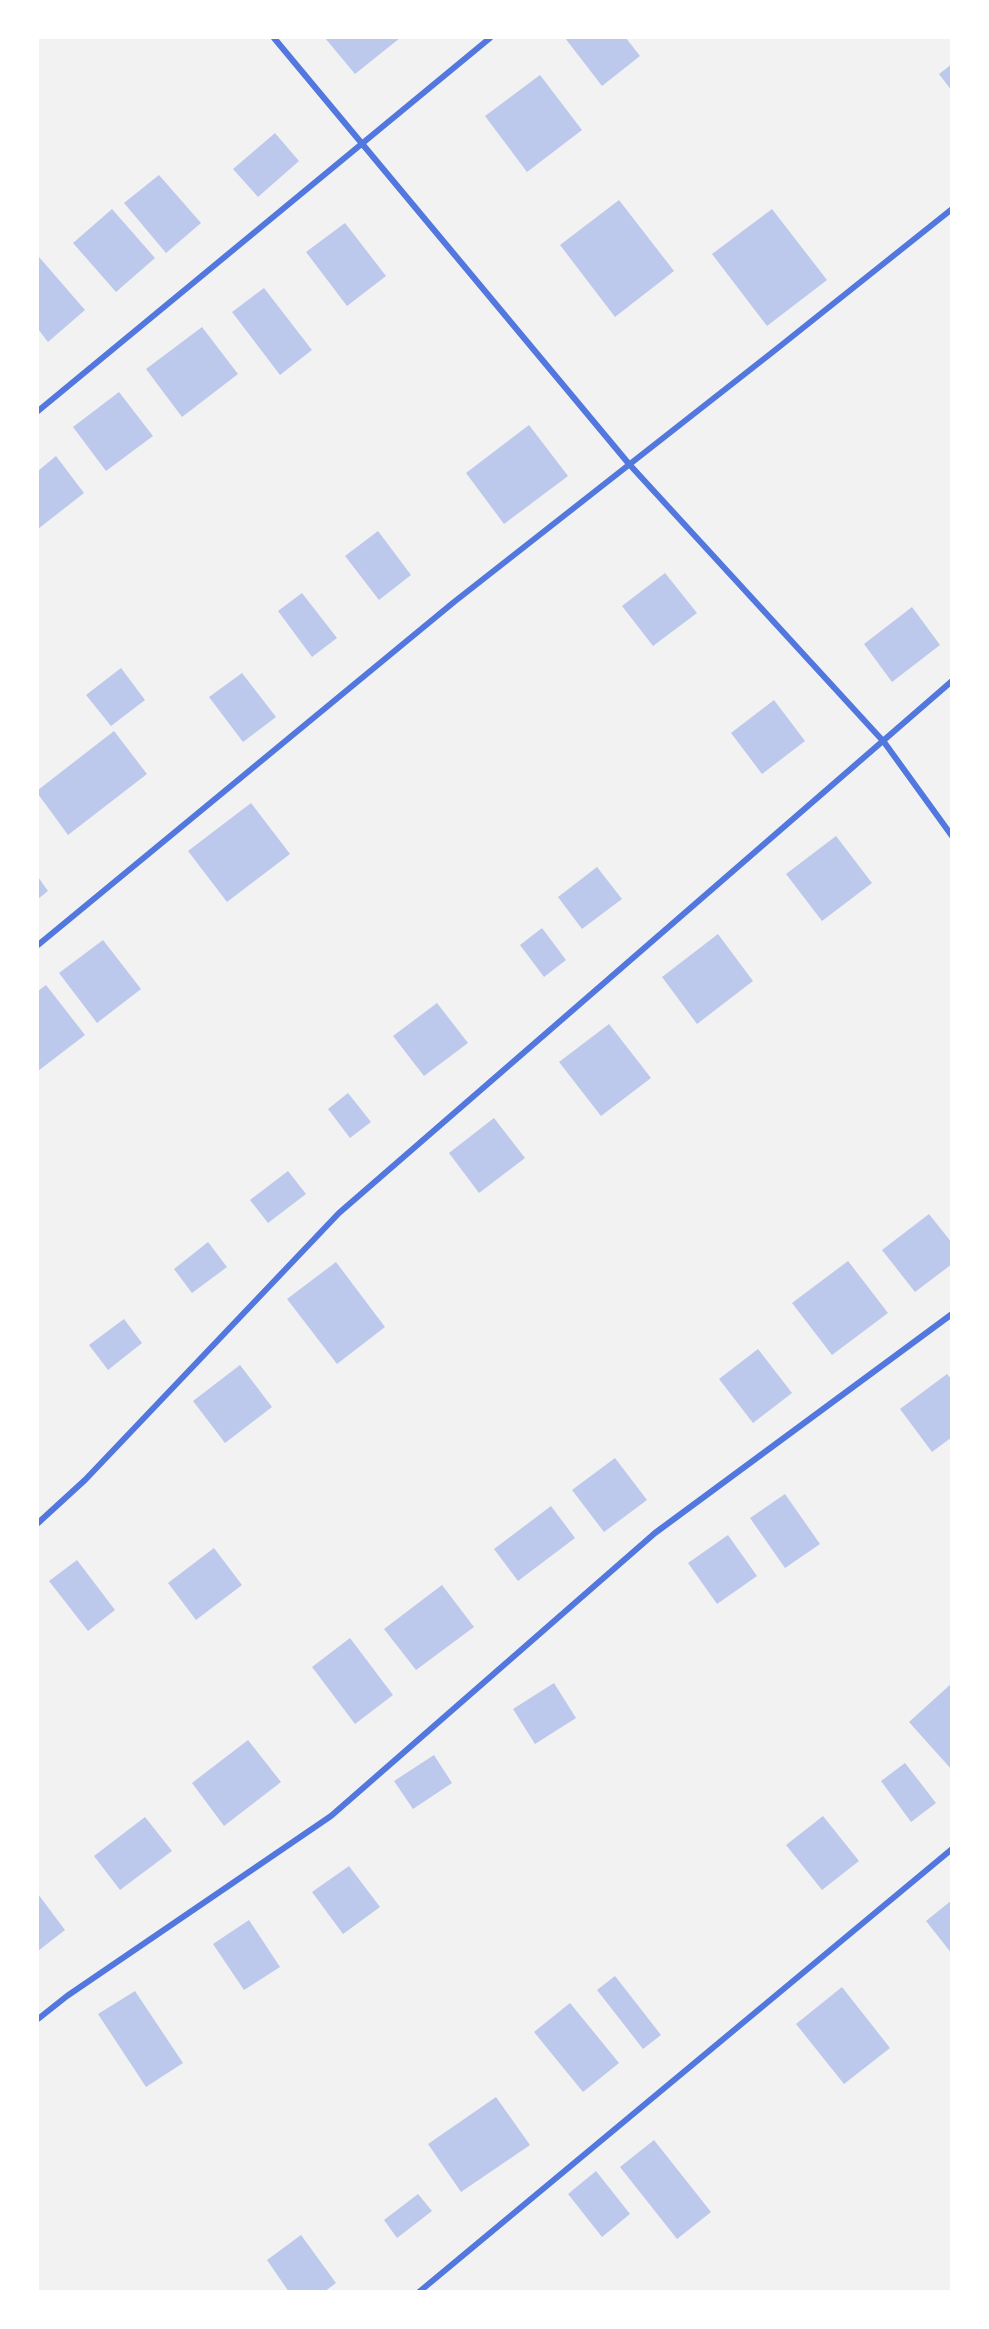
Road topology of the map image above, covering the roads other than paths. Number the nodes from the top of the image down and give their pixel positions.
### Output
1 (274, 38) edge
2 (490, 38) edge
3 (361, 144) junction
4 (951, 209) edge
5 (38, 411) edge
6 (630, 464) junction
7 (951, 681) edge
8 (884, 742) junction
9 (951, 836) edge
10 (38, 945) edge
11 (951, 1314) edge
12 (38, 1524) edge
13 (951, 1849) edge
14 (38, 2019) edge
15 (419, 2292) edge

1 - 3 street
2 - 3 street
3 - 5 street
3 - 6 street
4 - 6 street
6 - 8 street
6 - 10 street
7 - 8 street
8 - 9 street
8 - 12 street
11 - 14 street
13 - 15 street

